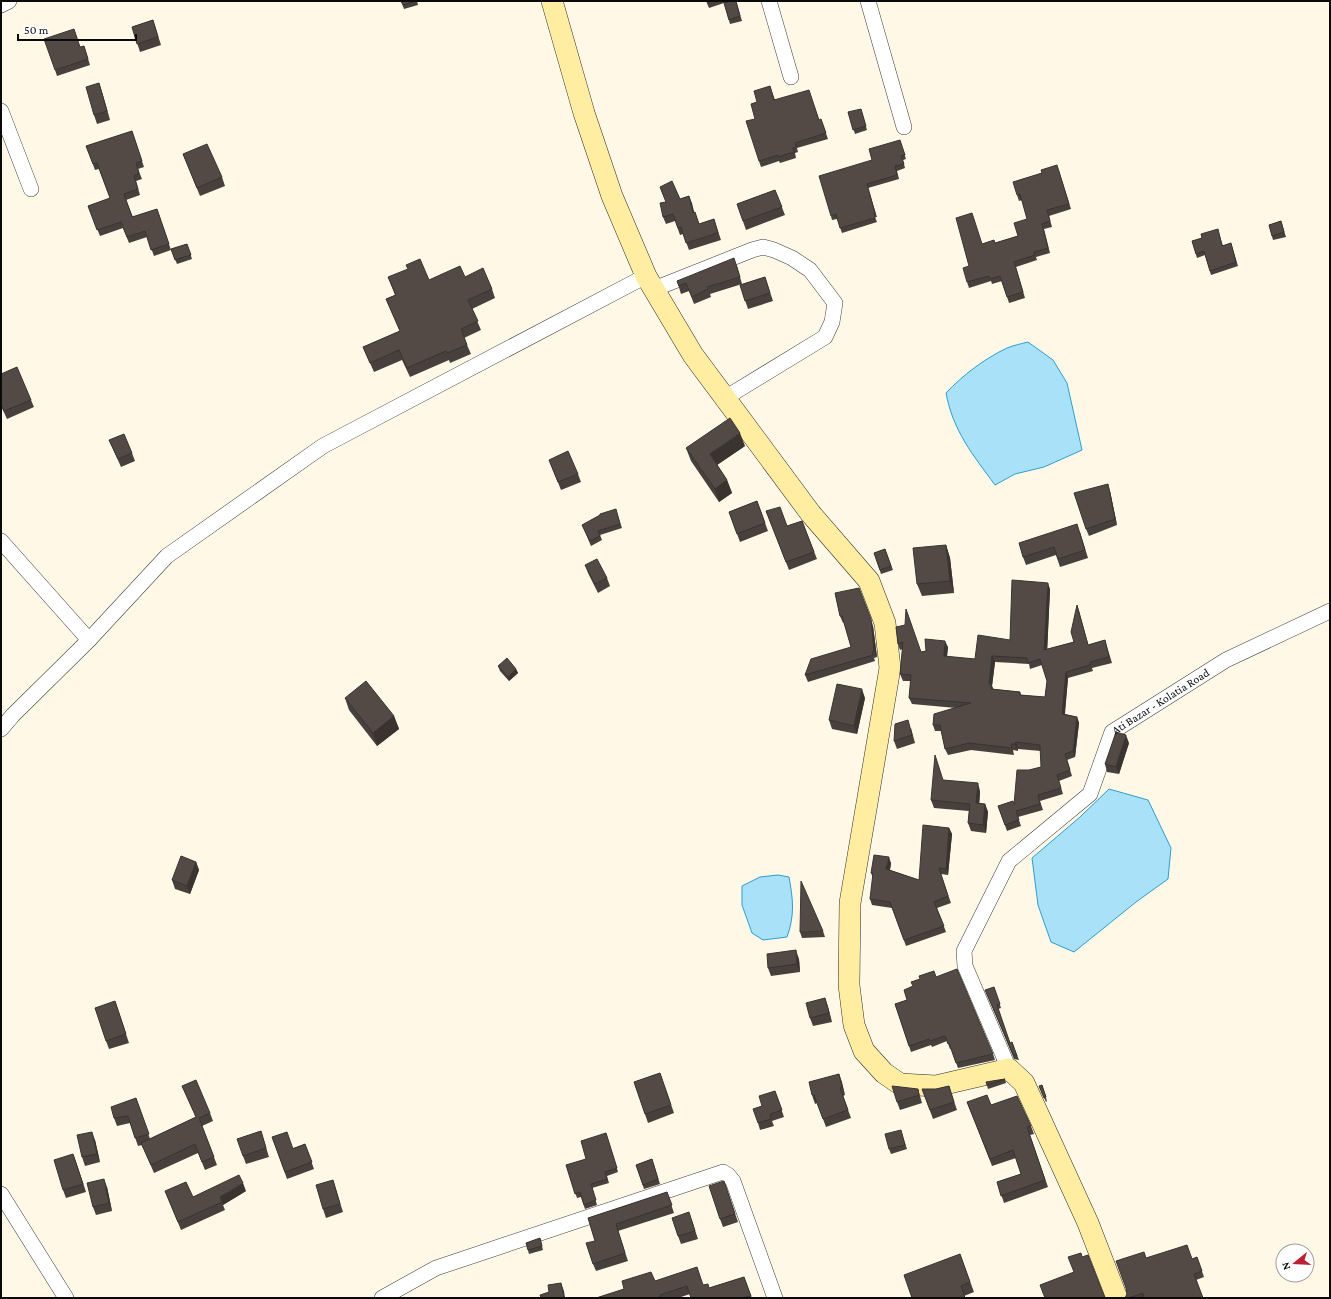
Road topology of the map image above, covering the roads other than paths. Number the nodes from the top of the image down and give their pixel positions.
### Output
1 (9, 1) edge
2 (552, 1) edge
3 (769, 1) edge
4 (868, 1) edge
5 (1, 5) edge
6 (791, 77) dead end
7 (1, 111) edge
8 (904, 127) dead end
9 (31, 189) dead end
10 (650, 282) junction
11 (725, 398) junction
12 (1, 541) edge
13 (1330, 611) edge
14 (89, 640) junction
15 (1, 729) edge
16 (1009, 1068) junction
17 (1, 1194) edge
18 (66, 1298) edge
19 (382, 1298) edge
20 (775, 1298) edge
21 (1117, 1298) edge

1 - 5 street
2 - 10 main road
3 - 6 street
4 - 8 street
7 - 9 street
10 - 11 main road
10 - 11 street
10 - 14 street
11 - 16 main road
12 - 14 street
13 - 16 street, Ati Bazar - Kolatia Road
14 - 15 street
16 - 21 main road
17 - 18 street
19 - 20 street

